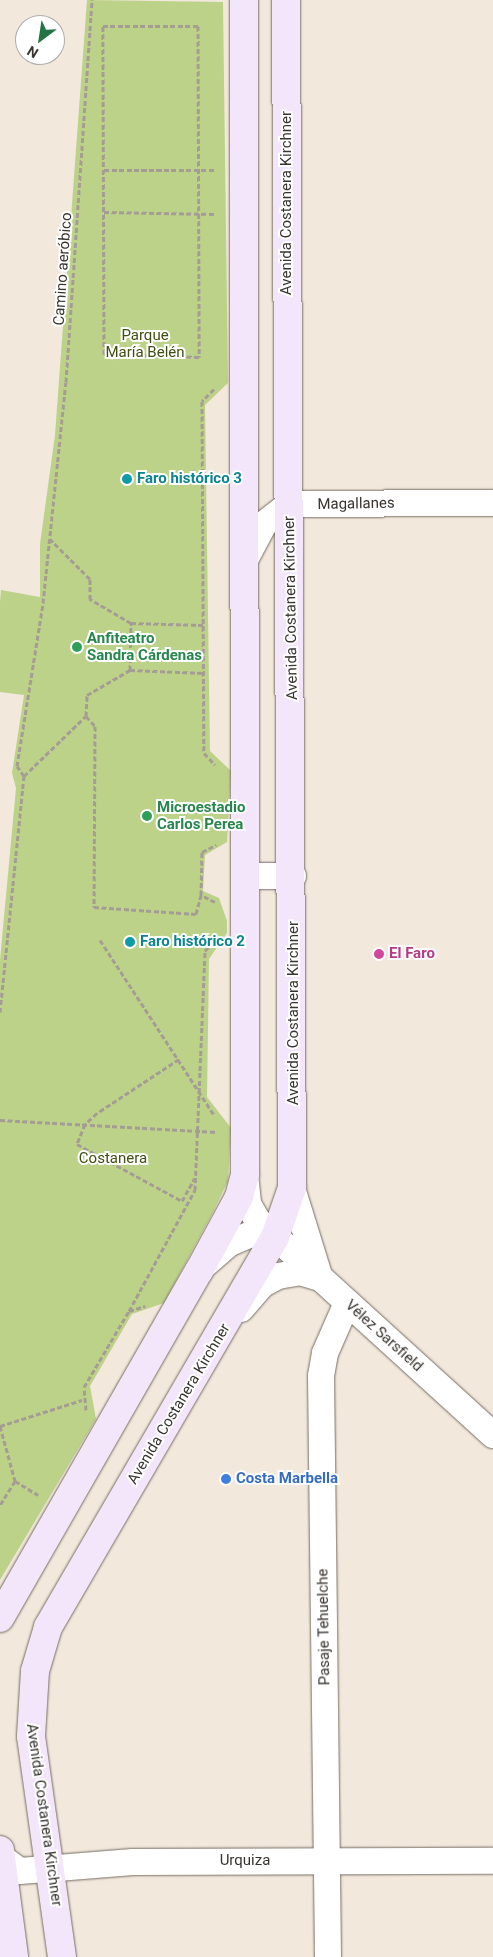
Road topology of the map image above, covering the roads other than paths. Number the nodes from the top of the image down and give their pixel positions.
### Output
1 (244, 0) edge
2 (286, 0) edge
3 (493, 502) edge
4 (290, 504) junction
5 (246, 558) junction
6 (248, 876) junction
7 (293, 876) junction
8 (245, 1174) junction
9 (292, 1188) junction
10 (275, 1237) junction
11 (199, 1271) junction
12 (320, 1278) junction
13 (347, 1303) junction
14 (225, 1326) junction
15 (493, 1435) edge
16 (0, 1618) edge
17 (1, 1854) edge
18 (327, 1860) junction
19 (493, 1861) edge
20 (52, 1868) junction
21 (14, 1957) edge
22 (62, 1957) edge
23 (328, 1957) edge

1 - 5 street
2 - 4 street, Avenida Costanera Kirchner
3 - 4 street, Magallanes
4 - 5 street
4 - 7 street, Avenida Costanera Kirchner
5 - 6 street
6 - 7 street
6 - 8 street
7 - 9 street, Avenida Costanera Kirchner
8 - 10 street, Vélez Sarsfield
8 - 11 street
9 - 10 street, Avenida Costanera Kirchner
9 - 12 street
10 - 11 street
10 - 12 street, Vélez Sarsfield
10 - 14 street, Avenida Costanera Kirchner
11 - 16 street
12 - 13 street, Vélez Sarsfield
12 - 14 street
13 - 15 street, Vélez Sarsfield
13 - 18 street, Pasaje Tehuelche
14 - 20 street, Avenida Costanera Kirchner
17 - 20 street, Urquiza
17 - 21 street
18 - 19 street, Urquiza
18 - 20 street, Urquiza
18 - 23 street, Pasaje Tehuelche
20 - 22 street, Avenida Costanera Kirchner

